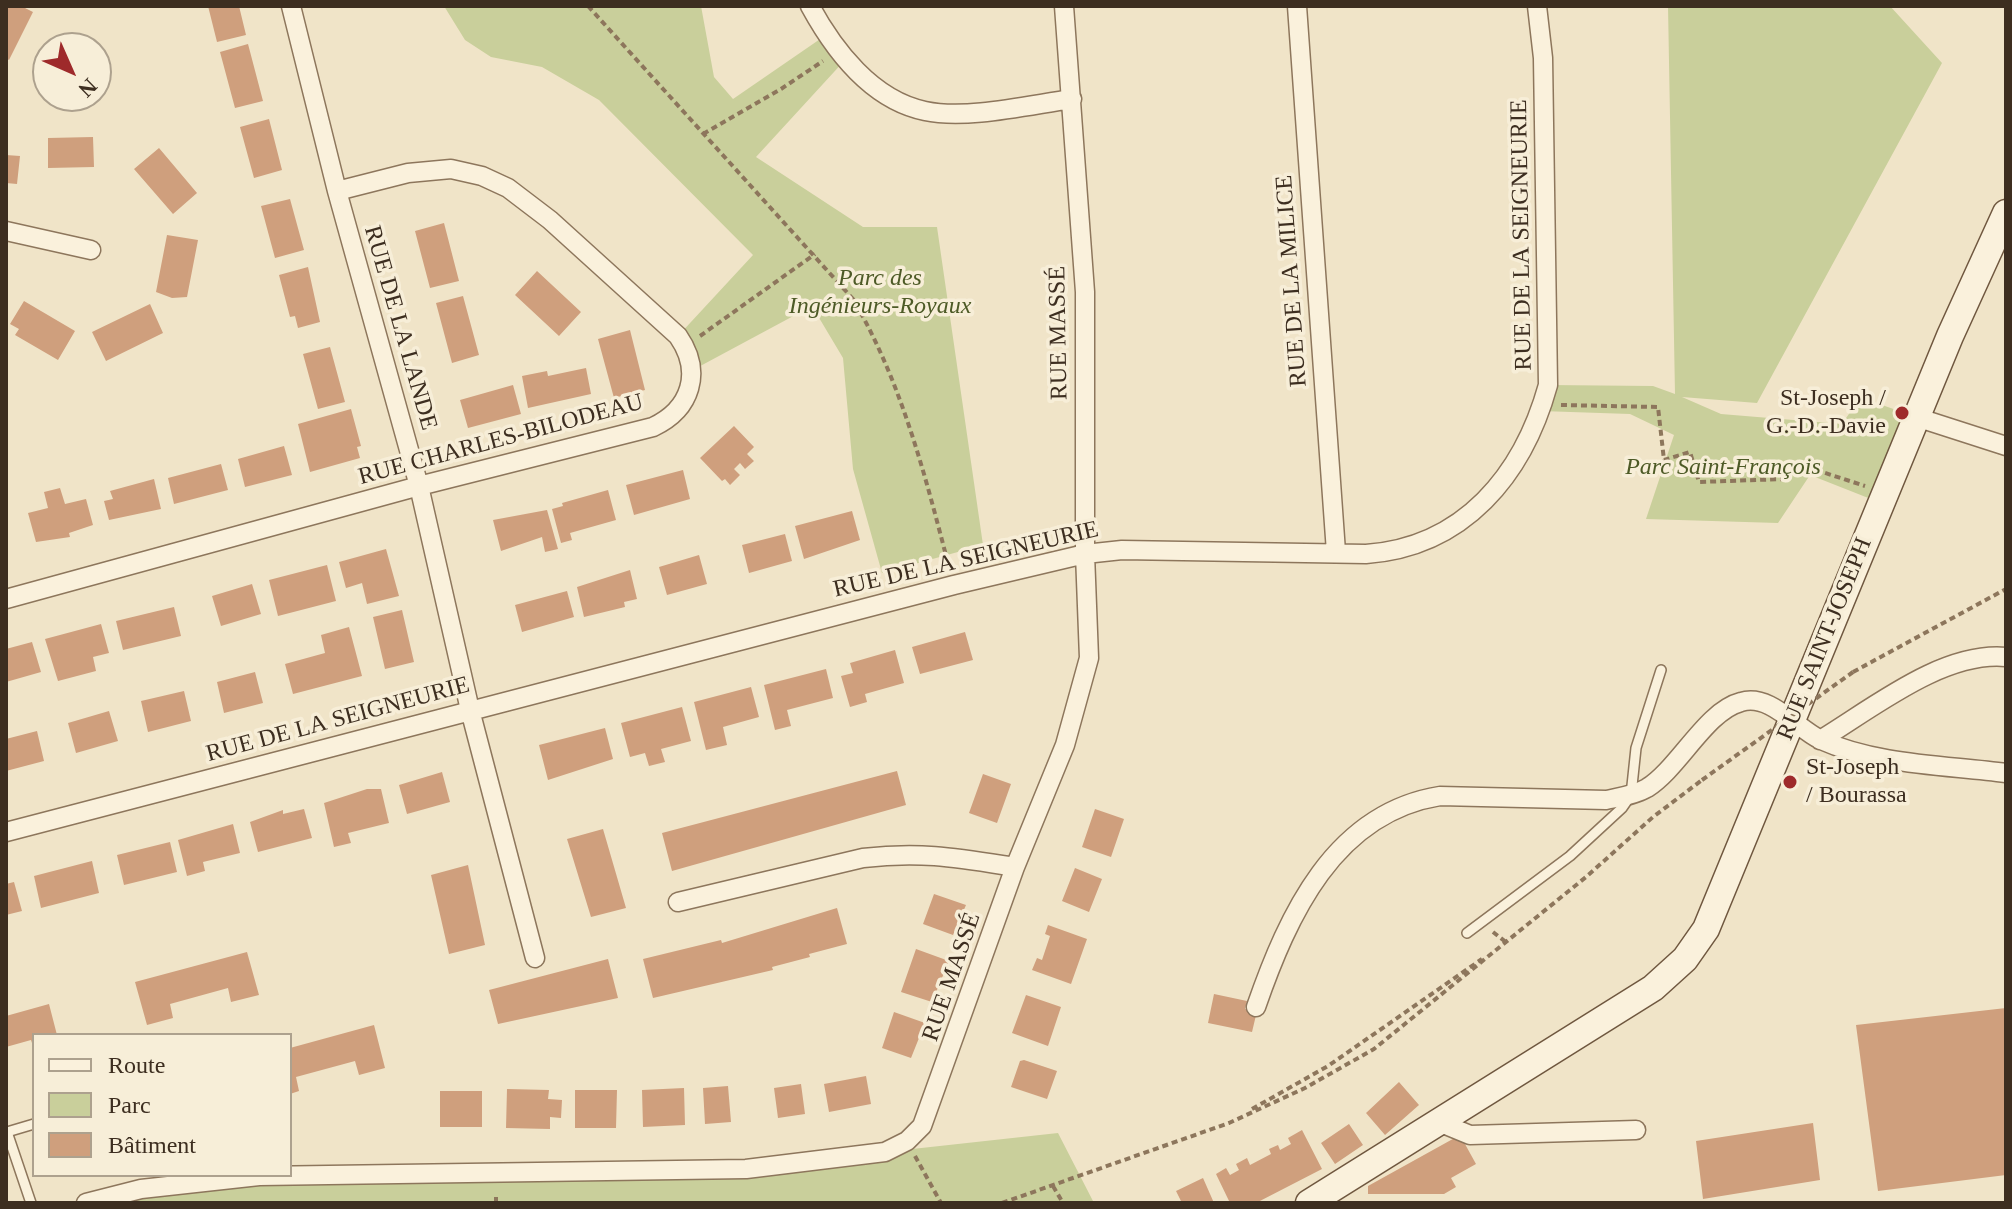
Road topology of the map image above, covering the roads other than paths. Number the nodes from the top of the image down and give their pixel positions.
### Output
1 (291, 6) edge
2 (810, 6) edge
3 (1064, 6) edge
4 (1297, 6) edge
5 (1537, 6) edge
6 (1072, 99) junction
7 (337, 191) junction
8 (2006, 213) edge
9 (6, 231) edge
10 (91, 250) dead end
11 (1919, 418) junction
12 (2006, 446) edge
13 (419, 486) junction
14 (1336, 552) junction
15 (1085, 554) junction
16 (6, 599) edge
17 (2006, 657) edge
18 (1661, 670) dead end
19 (470, 710) junction
20 (1791, 723) junction
21 (1820, 740) junction
22 (2006, 773) edge
23 (1631, 795) junction
24 (6, 832) edge
25 (1015, 867) junction
26 (678, 902) dead end
27 (1467, 933) dead end
28 (535, 958) dead end
29 (1256, 1007) dead end
30 (1436, 1121) junction
31 (32, 1125) edge
32 (1636, 1130) dead end
33 (7, 1132) edge
34 (292, 1176) edge
35 (250, 1177) edge
36 (31, 1203) edge
37 (86, 1203) edge
38 (1309, 1203) edge

1 - 7 street, RUE DE LA LANDE
2 - 6 street
3 - 6 street, RUE MASSÉ
4 - 14 street, RUE DE LA MILICE
5 - 14 street, RUE DE LA SEIGNEURIE
6 - 15 street, RUE MASSÉ
7 - 13 street, RUE DE LA LANDE
7 - 13 street, RUE CHARLES-BILODEAU
8 - 11 street, RUE SAINT-JOSEPH
9 - 10 street
11 - 12 street
11 - 20 street, RUE SAINT-JOSEPH
13 - 16 street, RUE CHARLES-BILODEAU
13 - 19 street, RUE DE LA LANDE
14 - 15 street, RUE DE LA SEIGNEURIE
15 - 19 street, RUE DE LA SEIGNEURIE
15 - 25 street, RUE MASSÉ
17 - 21 street
18 - 23 lane
19 - 24 street, RUE DE LA SEIGNEURIE
19 - 28 street, RUE DE LA LANDE
20 - 21 street
20 - 23 street
20 - 30 street, RUE SAINT-JOSEPH
21 - 22 street
23 - 27 lane
23 - 29 street
25 - 26 street
25 - 34 street, RUE MASSÉ
30 - 32 street
30 - 38 street, RUE SAINT-JOSEPH
31 - 33 lane
33 - 36 lane
35 - 37 street, RUE MASSÉ

